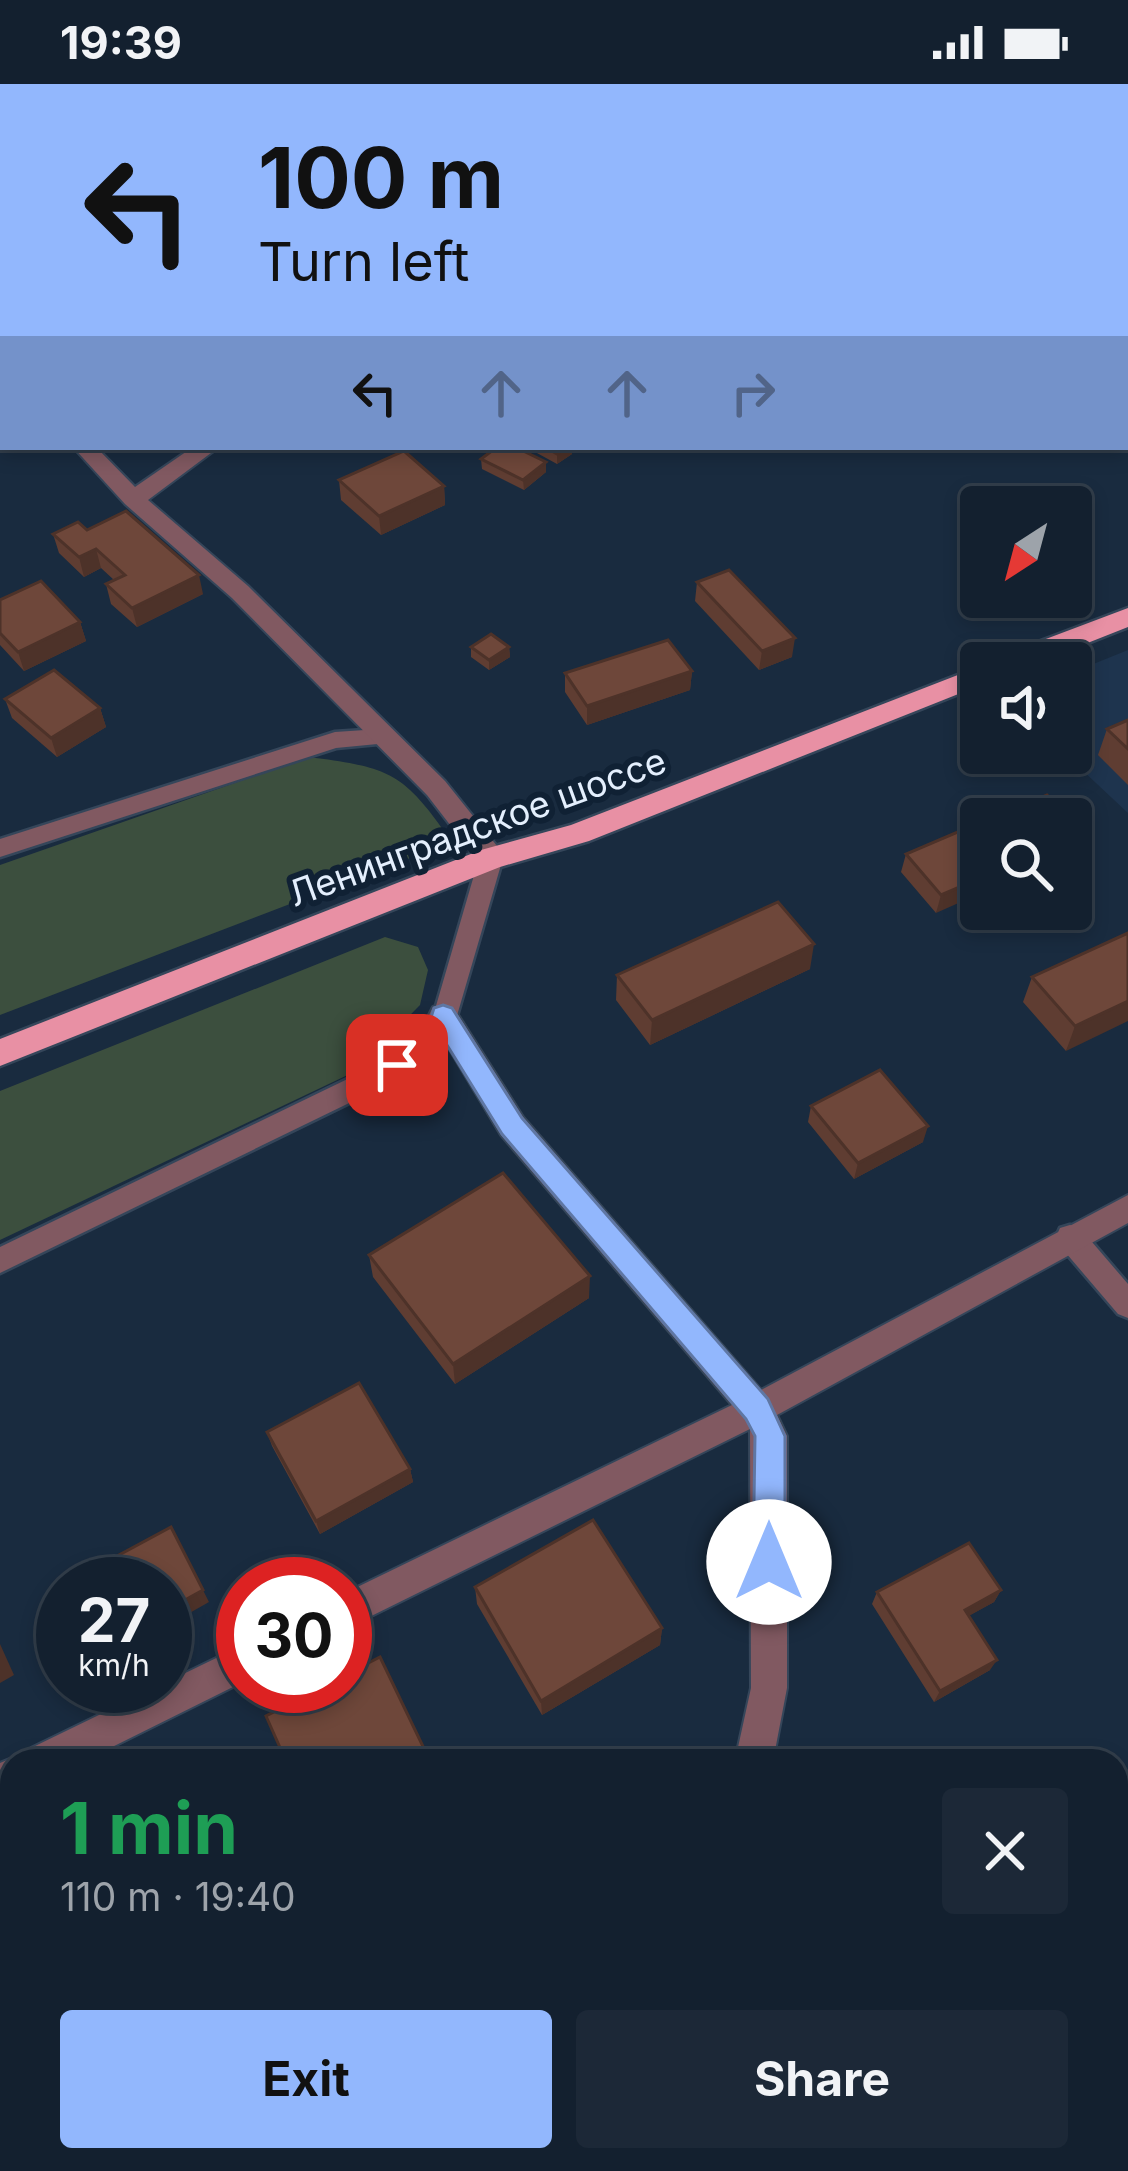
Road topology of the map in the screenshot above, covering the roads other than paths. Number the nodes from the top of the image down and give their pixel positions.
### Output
1 (86, 450) edge
2 (204, 450) edge
3 (133, 499) junction
4 (1128, 617) edge
5 (1064, 642) edge
6 (960, 683) edge
7 (380, 737) junction
8 (0, 848) edge
9 (491, 858) junction
10 (443, 1015) junction
11 (0, 1053) edge
12 (1128, 1208) edge
13 (1070, 1237) junction
14 (0, 1261) edge
15 (1128, 1305) edge
16 (757, 1409) junction
17 (372, 1599) edge
18 (216, 1676) edge
19 (68, 1749) edge
20 (756, 1749) edge

1 - 3 street
2 - 3 street
3 - 7 street
4 - 5 highway
6 - 9 highway, Ленинградское шоссе
7 - 8 lane
7 - 9 street
9 - 10 lane
9 - 11 highway, Ленинградское шоссе
10 - 14 lane
10 - 16 street
12 - 13 street
13 - 15 lane
13 - 16 street
16 - 17 street
16 - 20 street
18 - 19 street

